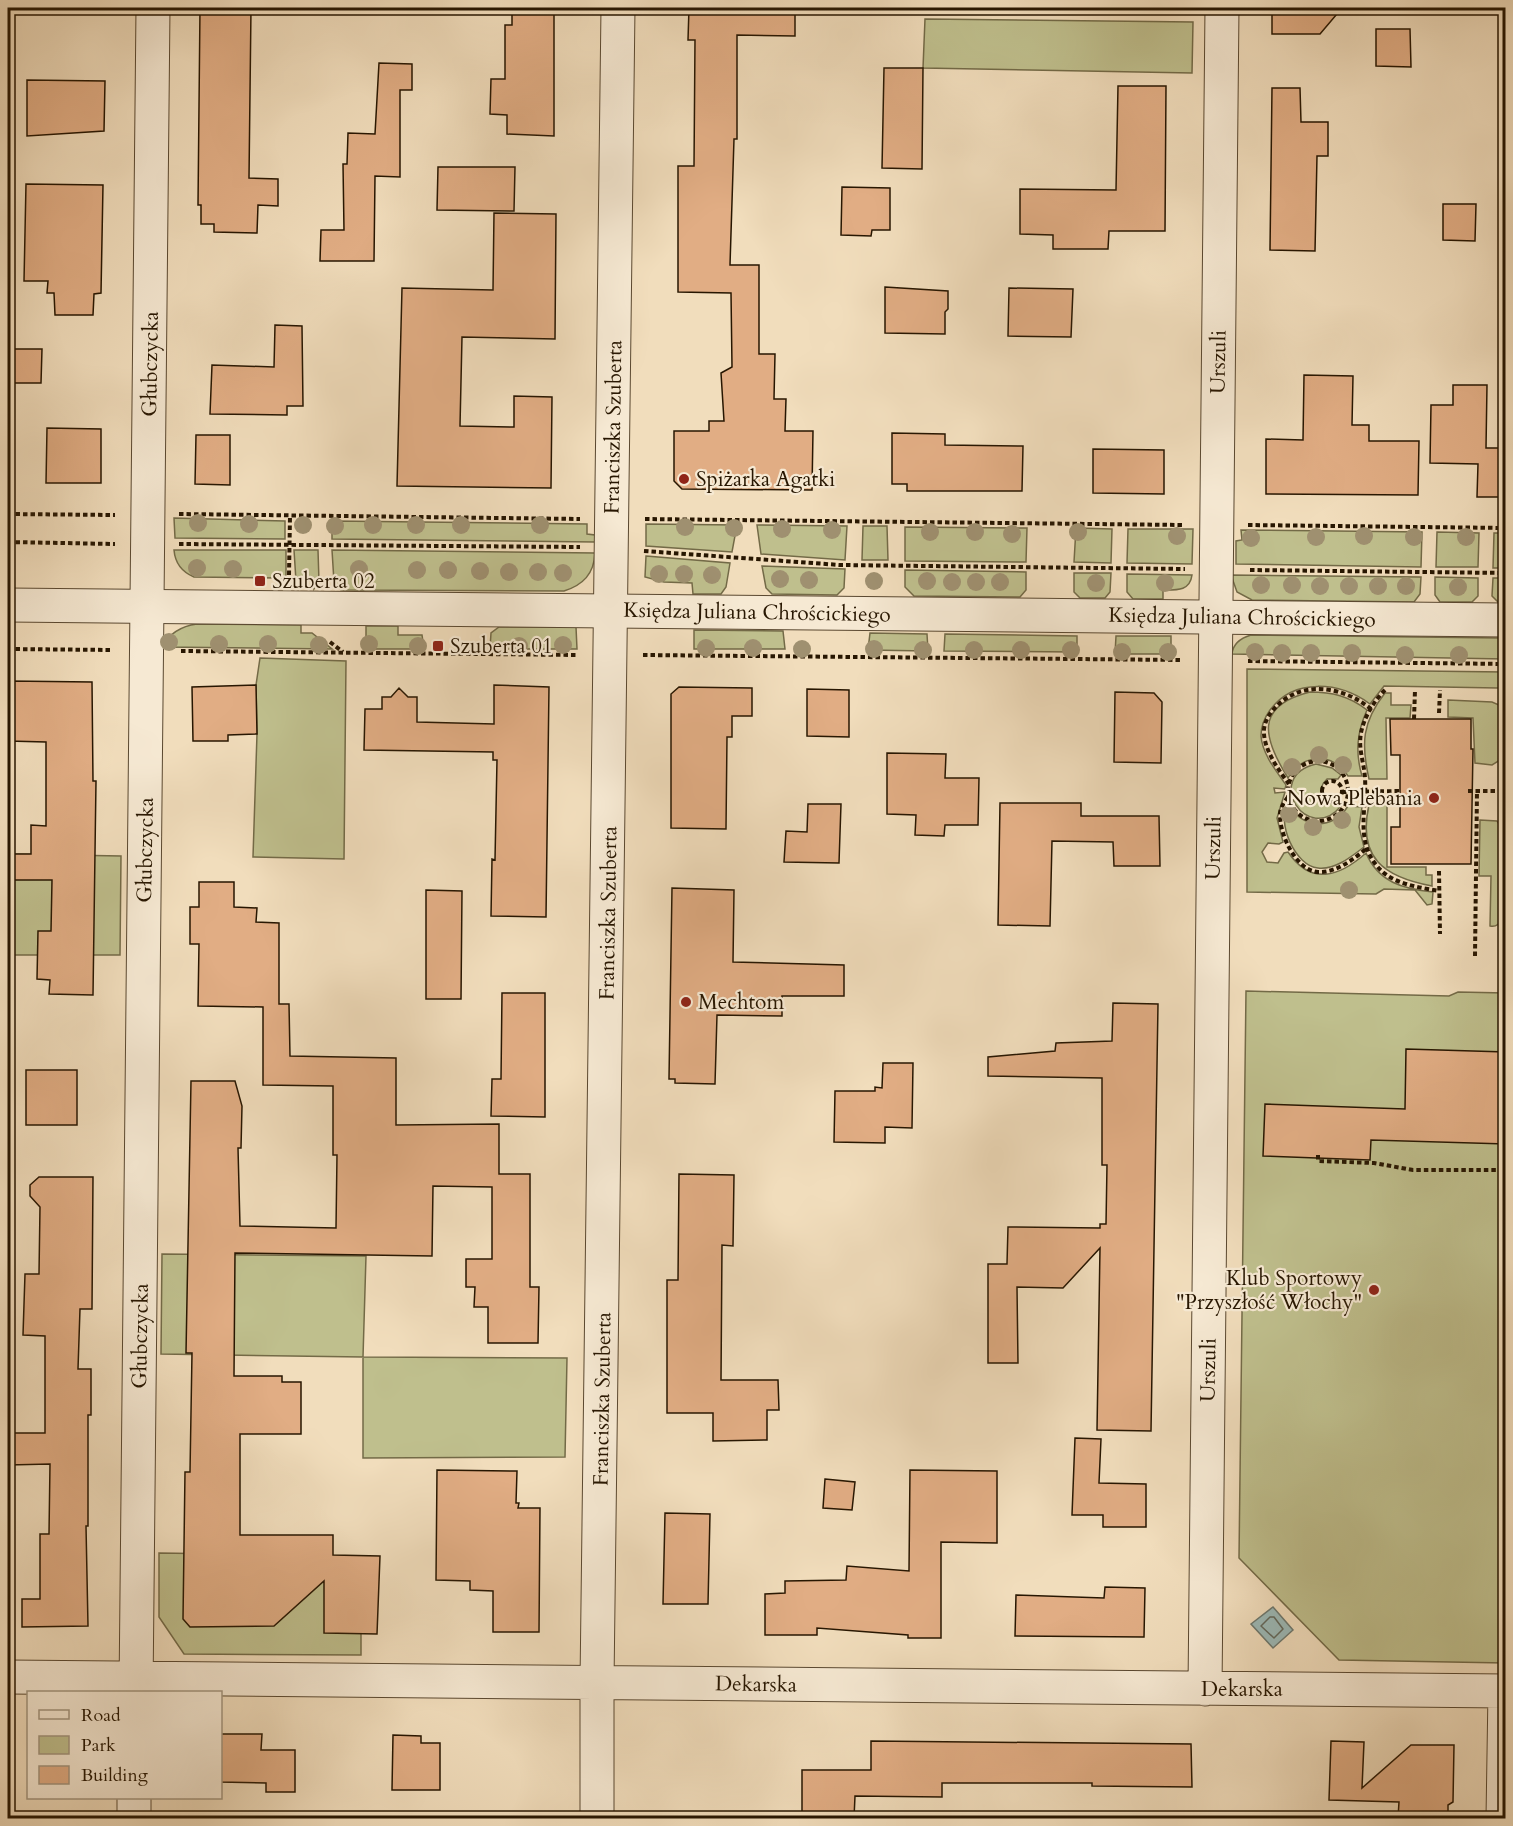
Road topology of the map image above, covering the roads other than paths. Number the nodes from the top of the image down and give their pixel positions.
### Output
1 (153, 8) edge
2 (618, 8) edge
3 (1222, 8) edge
4 (8, 604) edge
5 (148, 606) junction
6 (611, 610) junction
7 (1216, 617) junction
8 (1506, 620) edge
9 (8, 1677) edge
10 (597, 1683) junction
11 (136, 1685) edge
12 (1205, 1689) junction
13 (1505, 1691) edge
14 (134, 1799) edge
15 (134, 1818) edge
16 (597, 1818) edge
17 (1503, 1818) edge

1 - 5 street, Głubczycka
2 - 6 street, Franciszka Szuberta
3 - 7 street, Urszuli
4 - 5 street, Księdza Juliana Chrościckiego
5 - 6 street, Księdza Juliana Chrościckiego
5 - 11 street, Głubczycka
6 - 7 street, Księdza Juliana Chrościckiego
6 - 10 street, Franciszka Szuberta
7 - 8 street, Księdza Juliana Chrościckiego
7 - 12 street, Urszuli
9 - 11 street, Dekarska
10 - 11 street, Dekarska
10 - 12 street, Dekarska
10 - 16 street, Franciszka Szuberta
12 - 13 street, Dekarska
13 - 17 street
14 - 15 street

